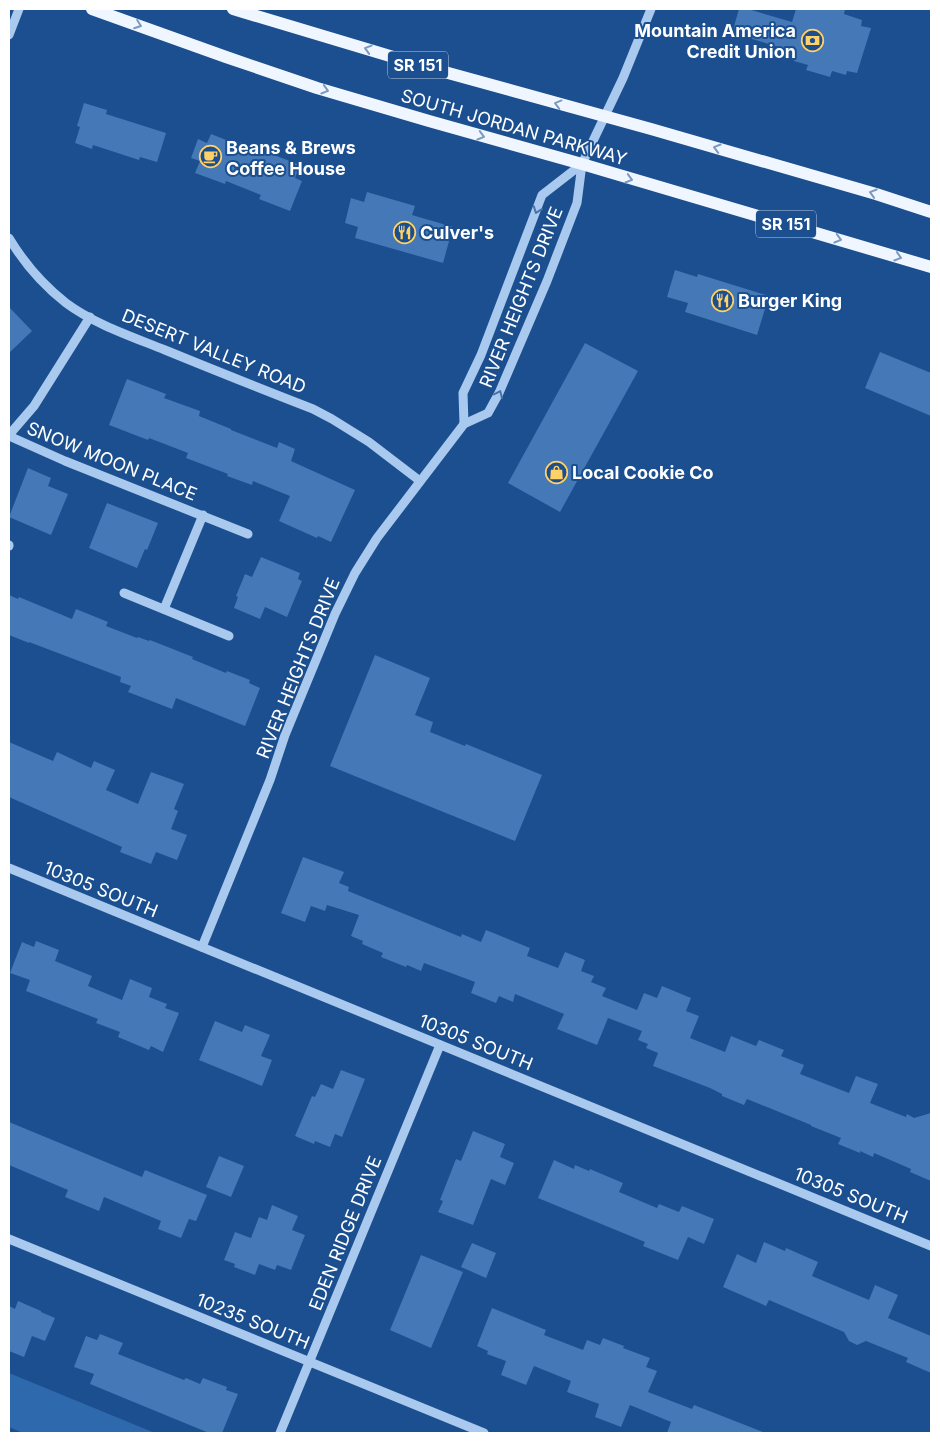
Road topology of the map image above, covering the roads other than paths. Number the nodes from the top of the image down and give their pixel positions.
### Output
1 (19, 9) edge
2 (92, 9) edge
3 (234, 9) edge
4 (651, 9) edge
5 (9, 35) edge
6 (605, 116) junction
7 (582, 164) junction
8 (931, 212) edge
9 (9, 238) edge
10 (931, 267) edge
11 (90, 317) junction
12 (464, 424) junction
13 (9, 436) edge
14 (420, 481) junction
15 (203, 515) junction
16 (248, 534) dead end
17 (124, 593) dead end
18 (164, 610) junction
19 (229, 636) dead end
20 (9, 868) edge
21 (202, 947) junction
22 (440, 1045) junction
23 (9, 1238) edge
24 (931, 1246) edge
25 (310, 1362) junction
26 (280, 1433) edge
27 (484, 1433) edge

1 - 5 street
2 -> 7 main road, SOUTH JORDAN PARKWAY / SR 151
6 -> 3 main road, SOUTH JORDAN PARKWAY / SR 151
4 - 6 street, RIVER HEIGHTS DRIVE
6 - 7 street, RIVER HEIGHTS DRIVE
8 -> 6 main road, SOUTH JORDAN PARKWAY / SR 151
7 -> 10 main road, SOUTH JORDAN PARKWAY / SR 151
12 -> 7 street, RIVER HEIGHTS DRIVE
7 -> 12 street, RIVER HEIGHTS DRIVE
9 - 11 street, DESERT VALLEY ROAD
11 - 13 street
11 - 14 street, DESERT VALLEY ROAD
12 - 14 street, RIVER HEIGHTS DRIVE
13 - 15 street, SNOW MOON PLACE
14 - 21 street, RIVER HEIGHTS DRIVE
15 - 16 street, SNOW MOON PLACE
15 - 18 street, SNOW MOON PLACE
17 - 18 street
18 - 19 street
20 - 21 street, 10305 SOUTH
21 - 22 street, 10305 SOUTH
22 - 24 street, 10305 SOUTH
22 - 25 street, EDEN RIDGE DRIVE
23 - 25 street, 10235 SOUTH
25 - 26 street, EDEN RIDGE DRIVE
25 - 27 street, 10235 SOUTH

